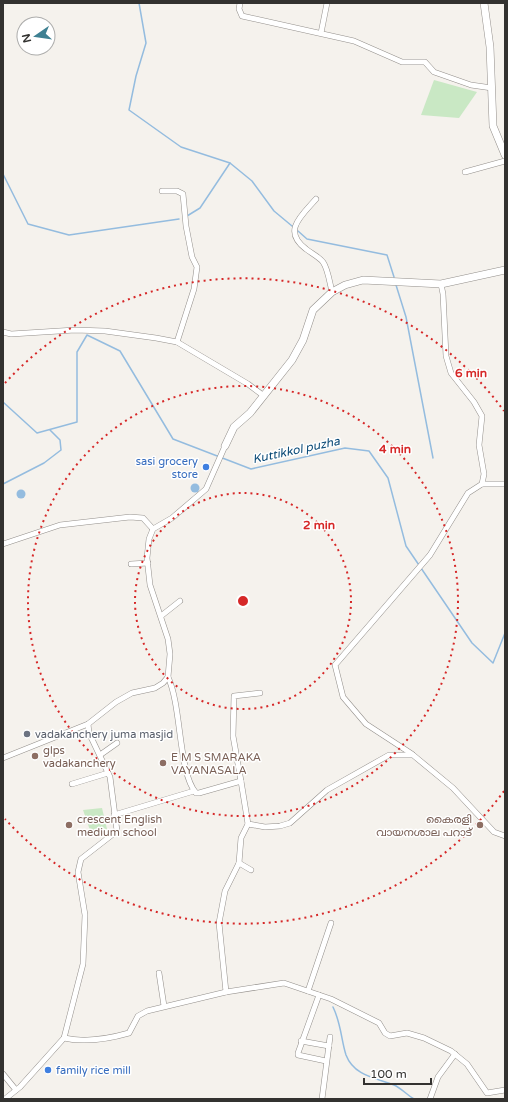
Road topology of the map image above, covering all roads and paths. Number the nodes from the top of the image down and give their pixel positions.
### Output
1 (240, 3) edge
2 (327, 3) edge
3 (484, 3) edge
4 (321, 33) junction
5 (492, 88) junction
6 (505, 155) edge
7 (505, 161) edge
8 (465, 172) dead end
9 (162, 191) dead end
10 (316, 199) dead end
11 (505, 270) edge
12 (441, 284) junction
13 (332, 292) junction
14 (3, 332) edge
15 (177, 342) junction
16 (264, 396) junction
17 (224, 446) joint
18 (482, 484) junction
19 (505, 484) edge
20 (153, 529) junction
21 (3, 544) edge
22 (148, 563) junction
23 (131, 564) dead end
24 (180, 601) dead end
25 (161, 616) junction
26 (168, 677) junction
27 (260, 693) dead end
28 (88, 724) junction
29 (117, 743) dead end
30 (397, 744) junction
31 (401, 754) junction
32 (100, 755) junction
33 (413, 755) junction
34 (3, 758) edge
35 (108, 773) junction
36 (241, 781) junction
37 (72, 784) dead end
38 (194, 791) junction
39 (114, 815) junction
40 (248, 824) junction
41 (505, 836) edge
42 (239, 863) junction
43 (251, 870) dead end
44 (331, 923) dead end
45 (159, 973) dead end
46 (308, 991) junction
47 (226, 992) junction
48 (318, 995) junction
49 (164, 1006) junction
50 (330, 1037) dead end
51 (64, 1038) junction
52 (301, 1041) junction
53 (329, 1046) junction
54 (455, 1054) junction
55 (326, 1061) junction
56 (3, 1074) edge
57 (16, 1090) junction
58 (505, 1090) edge
59 (6, 1099) edge
60 (322, 1099) edge
61 (430, 1099) edge

1 - 4 street
2 - 4 street
3 - 5 street
4 - 5 street
5 - 6 street
7 - 8 street
9 - 15 street
10 - 13 street
11 - 12 street
12 - 13 street
12 - 18 street
13 - 16 street
14 - 15 street
15 - 16 street
16 - 17 street
17 - 20 street
18 - 19 street
18 - 30 street
20 - 21 street
20 - 22 street
22 - 23 street
22 - 25 street
24 - 25 street
25 - 26 street
26 - 28 street
26 - 38 street
27 - 36 street
28 - 32 street
28 - 34 street
29 - 32 street
30 - 31 street
30 - 33 street
31 - 33 street
31 - 40 street
32 - 35 street
33 - 41 street
35 - 37 street
35 - 39 street
36 - 38 street
36 - 40 street
38 - 39 street
39 - 51 street
40 - 42 street
42 - 43 street
42 - 47 street
44 - 46 street
45 - 49 street
46 - 47 street
46 - 48 street
47 - 49 street
48 - 52 street
48 - 54 street
49 - 51 street
50 - 53 street
51 - 57 street
52 - 53 street
52 - 55 street
53 - 55 street
54 - 58 street
54 - 61 street
55 - 60 street
56 - 57 street
57 - 59 street

